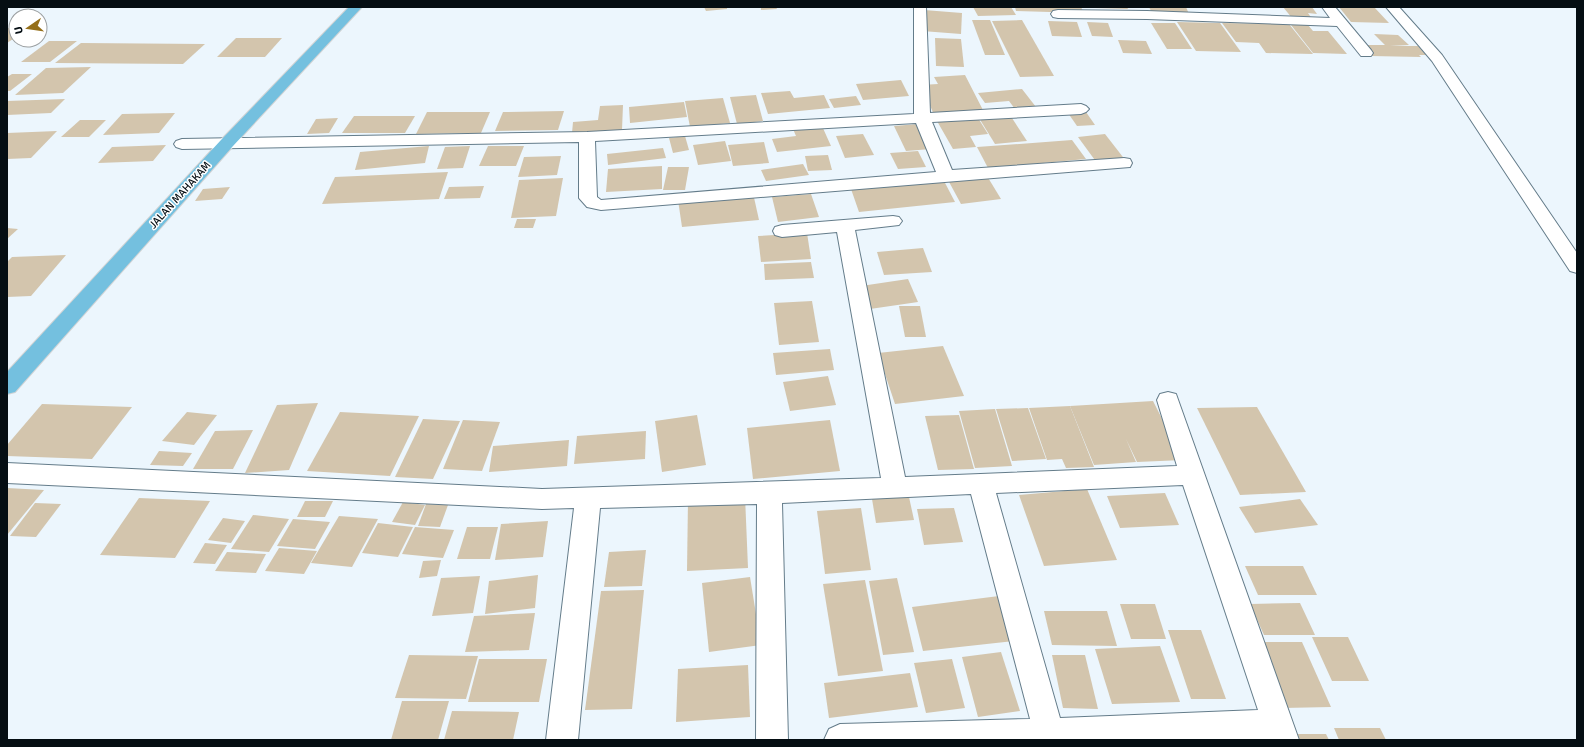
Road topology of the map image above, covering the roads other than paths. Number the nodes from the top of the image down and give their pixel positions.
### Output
1 (356, 7) edge
2 (920, 7) edge
3 (1328, 7) edge
4 (1392, 7) edge
5 (1145, 11) edge
6 (1058, 14) dead end
7 (1341, 22) junction
8 (1366, 53) dead end
9 (1081, 109) dead end
10 (922, 118) junction
11 (587, 136) junction
12 (228, 143) junction
13 (182, 144) dead end
14 (1124, 164) dead end
15 (946, 176) junction
16 (893, 221) dead end
17 (844, 225) junction
18 (782, 230) dead end
19 (1577, 267) edge
20 (7, 386) edge
21 (1168, 400) dead end
22 (7, 474) edge
23 (1192, 475) junction
24 (981, 484) junction
25 (895, 487) junction
26 (769, 493) junction
27 (588, 498) junction
28 (1280, 732) edge
29 (1050, 737) edge
30 (562, 740) edge
31 (772, 740) edge
32 (840, 740) edge

1 - 12 main road, JALAN MAHAKAM
2 - 10 street
3 - 7 street
4 - 19 street
5 - 6 street
5 - 7 street
7 - 8 street
9 - 10 street
10 - 11 street
10 - 15 street
11 - 12 street
11 - 15 street
12 - 13 street
12 - 20 main road, JALAN MAHAKAM
14 - 15 street
16 - 17 street
17 - 18 street
17 - 25 street
21 - 23 street
22 - 27 street
23 - 24 street
23 - 28 street
24 - 25 street
24 - 29 street
25 - 26 street
26 - 27 street
26 - 31 street
27 - 30 street
28 - 29 street
29 - 32 street

